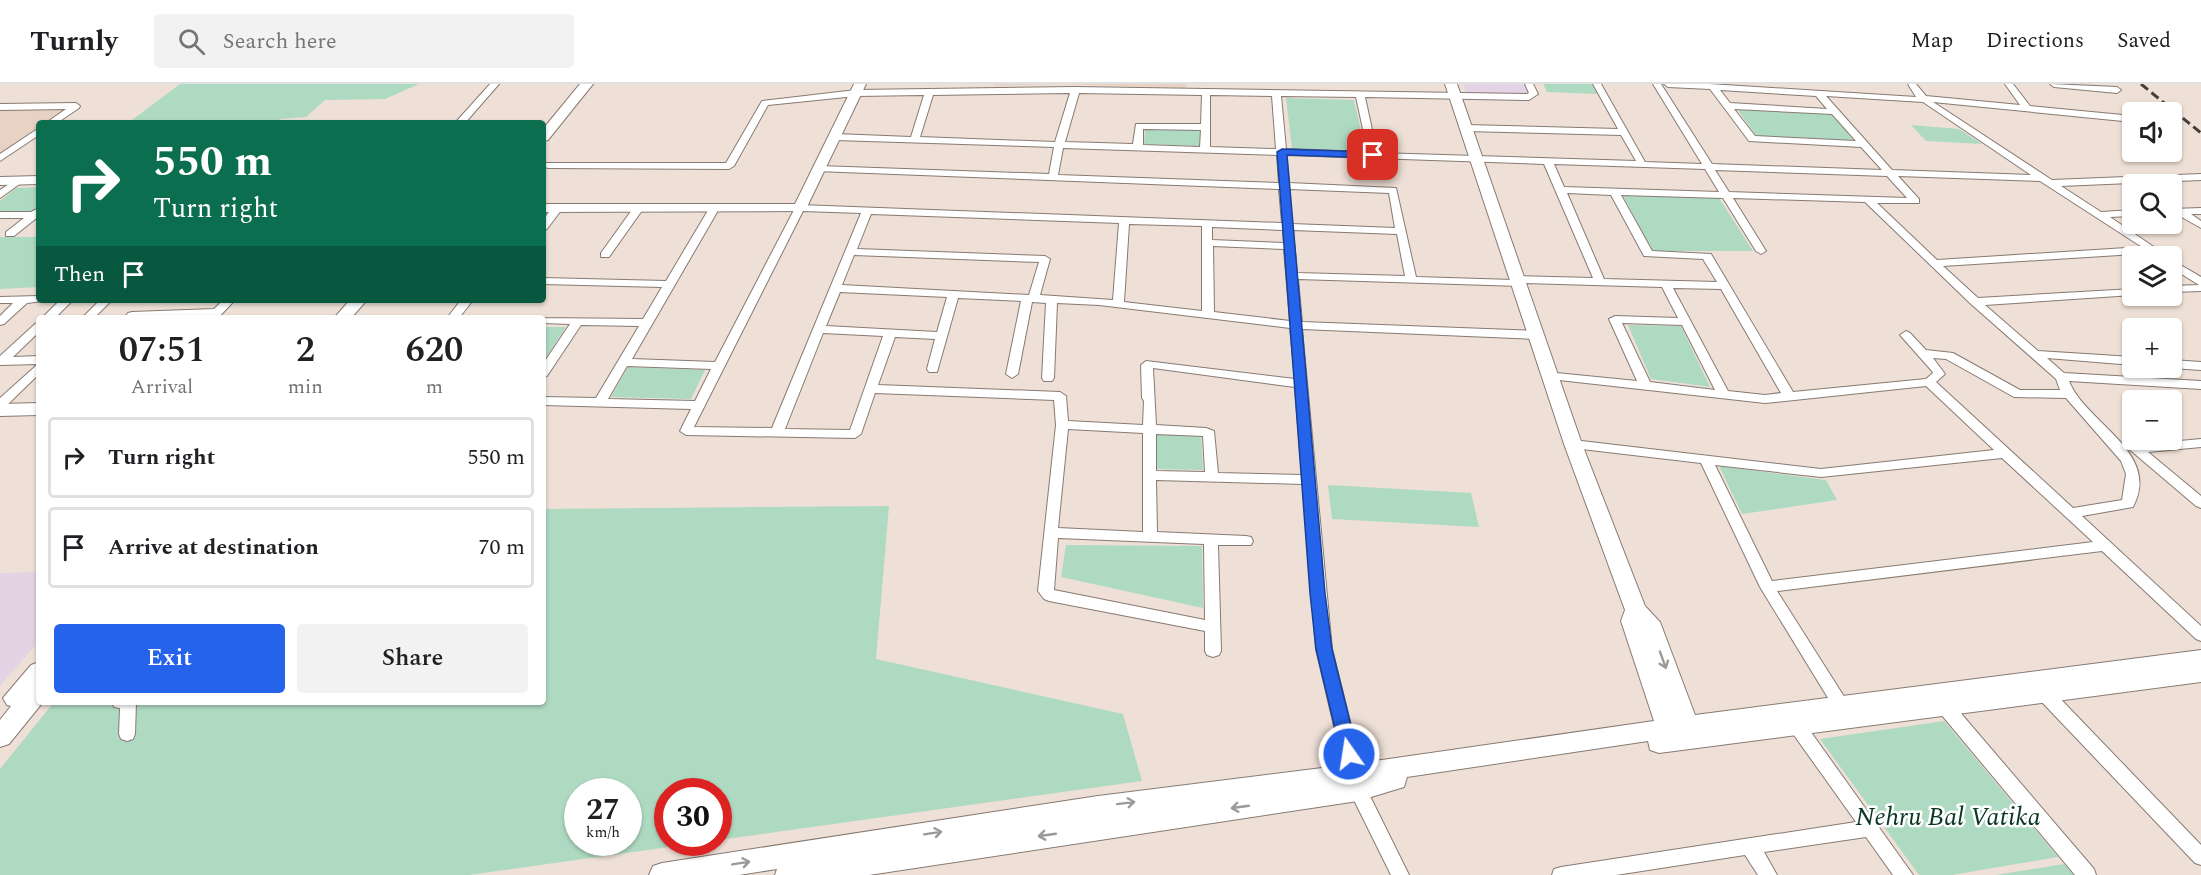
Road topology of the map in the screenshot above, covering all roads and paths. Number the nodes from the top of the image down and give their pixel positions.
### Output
1 (495, 84) edge
2 (587, 84) edge
3 (1529, 84) edge
4 (1597, 84) edge
5 (1657, 84) edge
6 (1668, 84) edge
7 (1912, 84) edge
8 (2009, 84) edge
9 (2054, 84) edge
10 (1713, 87) junction
11 (858, 88) edge
12 (1191, 88) edge
13 (1075, 90) junction
14 (1453, 90) edge
15 (2117, 90) dead end
16 (929, 92) junction
17 (1206, 92) junction
18 (1276, 93) junction
19 (1818, 93) junction
20 (1360, 94) junction
21 (1925, 99) junction
22 (0, 106) edge
23 (1728, 106) junction
24 (2026, 107) junction
25 (1836, 112) junction
26 (2122, 118) edge
27 (55, 120) edge
28 (463, 120) edge
29 (1206, 127) junction
30 (1466, 128) junction
31 (1624, 132) junction
32 (36, 133) edge
33 (546, 133) edge
34 (835, 137) junction
35 (915, 140) junction
36 (1864, 144) junction
37 (1059, 145) junction
38 (1138, 147) junction
39 (1205, 150) junction
40 (1282, 152) junction
41 (1373, 155) junction
42 (0, 158) edge
43 (1477, 159) junction
44 (1548, 161) junction
45 (1642, 164) junction
46 (548, 165) dead end
47 (1707, 166) junction
48 (819, 169) junction
49 (1890, 173) junction
50 (1053, 177) junction
51 (2201, 177) edge
52 (36, 180) edge
53 (2046, 180) junction
54 (0, 181) edge
55 (18, 181) junction
56 (1284, 185) junction
57 (1560, 190) junction
58 (1615, 192) junction
59 (0, 195) edge
60 (1725, 195) junction
61 (1868, 199) junction
62 (715, 207) junction
63 (550, 208) edge
64 (800, 208) junction
65 (638, 209) junction
66 (867, 211) junction
67 (2201, 211) edge
68 (2182, 212) edge
69 (36, 213) edge
70 (36, 214) edge
71 (2122, 214) edge
72 (0, 215) edge
73 (2098, 215) junction
74 (2182, 215) edge
75 (1124, 220) junction
76 (1207, 223) junction
77 (2201, 225) edge
78 (1288, 226) junction
79 (1401, 231) junction
80 (10, 234) dead end
81 (1207, 243) junction
82 (1289, 246) junction
83 (2146, 246) edge
84 (1761, 251) dead end
85 (850, 252) junction
86 (2122, 252) edge
87 (605, 255) dead end
88 (1934, 263) junction
89 (2182, 270) edge
90 (1292, 276) junction
91 (1411, 280) junction
92 (546, 281) edge
93 (1520, 281) junction
94 (1600, 282) junction
95 (2201, 282) edge
96 (669, 284) junction
97 (1666, 284) junction
98 (1724, 286) junction
99 (836, 288) junction
100 (2201, 288) edge
101 (2182, 289) edge
102 (2122, 293) edge
103 (953, 295) junction
104 (24, 299) junction
105 (36, 299) edge
106 (1030, 299) junction
107 (0, 300) edge
108 (1052, 300) junction
109 (1975, 302) junction
110 (64, 303) edge
111 (103, 303) edge
112 (226, 303) edge
113 (356, 303) edge
114 (465, 303) edge
115 (1118, 305) junction
116 (51, 315) edge
117 (91, 315) edge
118 (132, 315) edge
119 (215, 315) edge
120 (345, 315) edge
121 (455, 315) edge
122 (1208, 315) junction
123 (546, 320) edge
124 (578, 321) junction
125 (0, 322) edge
126 (1686, 322) junction
127 (647, 323) junction
128 (1296, 326) junction
129 (36, 329) edge
130 (820, 329) junction
131 (890, 333) junction
132 (1537, 335) junction
133 (1906, 335) dead end
134 (942, 336) junction
135 (1923, 353) junction
136 (2035, 354) junction
137 (36, 360) edge
138 (2122, 360) edge
139 (1, 361) edge
140 (624, 362) junction
141 (2182, 365) edge
142 (719, 366) junction
143 (2201, 366) edge
144 (546, 369) edge
145 (933, 369) dead end
146 (36, 370) edge
147 (1012, 374) dead end
148 (1550, 375) junction
149 (2061, 377) junction
150 (1048, 378) dead end
151 (1929, 382) junction
152 (1301, 384) junction
153 (2201, 385) edge
154 (1645, 386) junction
155 (871, 389) junction
156 (1724, 394) junction
157 (2069, 394) junction
158 (1789, 396) junction
159 (546, 401) edge
160 (600, 402) junction
161 (0, 405) edge
162 (699, 405) junction
163 (36, 409) edge
164 (0, 410) edge
165 (1062, 425) junction
166 (1149, 427) junction
167 (777, 432) junction
168 (2201, 442) edge
169 (1573, 444) junction
170 (2005, 453) junction
171 (1707, 460) junction
172 (1149, 475) junction
173 (1212, 477) junction
174 (1309, 480) junction
175 (2201, 503) edge
176 (2070, 513) junction
177 (1053, 533) junction
178 (1149, 537) junction
179 (1211, 539) junction
180 (1246, 541) dead end
181 (2105, 546) junction
182 (1767, 587) junction
183 (1213, 627) junction
184 (2201, 635) edge
185 (1213, 651) dead end
186 (2201, 659) edge
187 (2201, 673) edge
188 (36, 674) edge
189 (2044, 693) junction
190 (36, 695) edge
191 (1939, 700) junction
192 (128, 705) edge
193 (1842, 706) junction
194 (0, 716) edge
195 (1797, 726) junction
196 (127, 734) dead end
197 (1680, 734) junction
198 (0, 736) edge
199 (1356, 783) junction
200 (1871, 828) junction
201 (2194, 842) edge
202 (1750, 847) junction
203 (2201, 857) edge
204 (777, 869) edge
205 (1647, 869) edge
206 (662, 875) edge
207 (1400, 875) edge
208 (1561, 875) edge
209 (1768, 875) edge
210 (1904, 875) edge
211 (2087, 875) edge

1 - 28 street
2 - 33 main road
3 - 14 street
4 - 31 street
5 - 47 street
6 - 10 street
7 - 21 street
8 - 24 street
9 - 15 street
10 - 19 street
10 - 23 street
11 - 16 street
11 - 34 main road
11 - 46 street
12 - 13 street
12 - 17 street
13 - 16 street
13 - 37 street
14 - 20 street
14 - 30 main road
16 - 35 street
17 - 18 street
17 - 29 street
18 - 20 street
18 - 40 street
19 - 21 street
19 - 25 street
20 - 41 street
21 - 24 street
21 - 53 street
22 - 27 street
23 - 25 street
23 - 36 street
24 - 26 street
25 - 36 street
29 - 38 street
29 - 39 street
30 - 31 street
30 - 43 main road
31 - 45 street
32 - 42 street
34 - 35 street
34 - 48 main road
35 - 37 street
36 - 49 street
37 - 38 street
37 - 50 street
38 - 39 street
39 - 40 street
40 - 41 street
40 - 56 street
41 - 43 street
43 - 44 street
43 - 93 main road
44 - 45 street
44 - 57 street
45 - 47 street
47 - 49 street
47 - 60 street
48 - 50 street
48 - 64 main road
49 - 53 street
49 - 61 street
50 - 56 street
51 - 53 street
52 - 55 main road
53 - 73 street
54 - 55 main road
55 - 59 street
56 - 78 street
56 - 79 street
57 - 58 street
57 - 94 street
58 - 60 street
58 - 98 street
60 - 61 street
60 - 84 street
61 - 88 street
62 - 64 main road
62 - 65 main road
62 - 96 street
63 - 65 main road
64 - 66 street
64 - 142 street
65 - 87 street
66 - 75 street
66 - 85 street
67 - 68 street
69 - 72 street
70 - 80 street
71 - 73 street
73 - 83 street
74 - 77 street
75 - 76 street
75 - 115 street
76 - 78 street
76 - 81 street
78 - 79 street
78 - 82 street
79 - 91 street
81 - 82 street
81 - 122 street
82 - 90 street
85 - 99 street
85 - 106 street
86 - 88 street
88 - 109 street
89 - 95 street
90 - 91 street
90 - 128 street
91 - 93 street
92 - 96 street
93 - 94 street
93 - 132 main road
94 - 97 street
96 - 127 street
97 - 98 street
97 - 126 street
98 - 158 street
99 - 103 street
99 - 130 street
100 - 101 street
102 - 109 street
103 - 106 street
103 - 134 street
104 - 105 street
104 - 107 street
104 - 125 street
106 - 108 street
106 - 147 street
108 - 115 street
108 - 150 street
109 - 136 street
110 - 116 street
111 - 117 street
112 - 119 street
113 - 120 main road
114 - 121 street
115 - 122 street
118 - 119 street
122 - 128 street
123 - 124 street
124 - 127 street
124 - 144 street
126 - 154 street
126 - 156 street
127 - 140 street
128 - 132 street
128 - 152 street
129 - 139 street
130 - 131 street
130 - 167 street
131 - 134 street
131 - 155 street
132 - 148 main road
133 - 135 street
134 - 145 street
135 - 151 street
135 - 157 street
136 - 138 street
136 - 149 street
137 - 139 street
140 - 142 street
140 - 160 street
141 - 143 street
142 - 162 street
146 - 161 street
148 - 154 street
148 - 169 main road
149 - 153 street
149 - 157 street
151 - 158 street
151 - 170 street
152 - 166 street
152 - 174 street
154 - 156 street
155 - 165 street
155 - 167 street
156 - 158 street
157 - 176 street
159 - 160 street
160 - 162 street
162 - 167 street
163 - 164 main road
165 - 166 street
165 - 177 street
166 - 172 street
166 - 173 street
168 - 175 street
169 - 171 street
169 - 197 main road
170 - 171 street
170 - 176 street
171 - 182 street
172 - 173 street
172 - 178 street
173 - 174 street
174 - 199 street
176 - 181 street
177 - 178 street
177 - 183 street
178 - 179 street
179 - 180 street
179 - 183 street
181 - 182 street
181 - 184 street
182 - 193 street
183 - 185 street
186 - 191 main road
187 - 189 main road
188 - 194 main road
189 - 191 main road
189 - 201 street
190 - 198 main road
191 - 193 main road
191 - 195 main road
191 - 211 street
192 - 196 street
193 - 197 main road
195 - 197 main road
195 - 200 street
197 - 199 main road
199 - 204 main road
199 - 207 street
200 - 202 street
200 - 210 street
201 - 203 street
202 - 205 street
202 - 209 street
206 -> 204 main road
205 - 208 street

